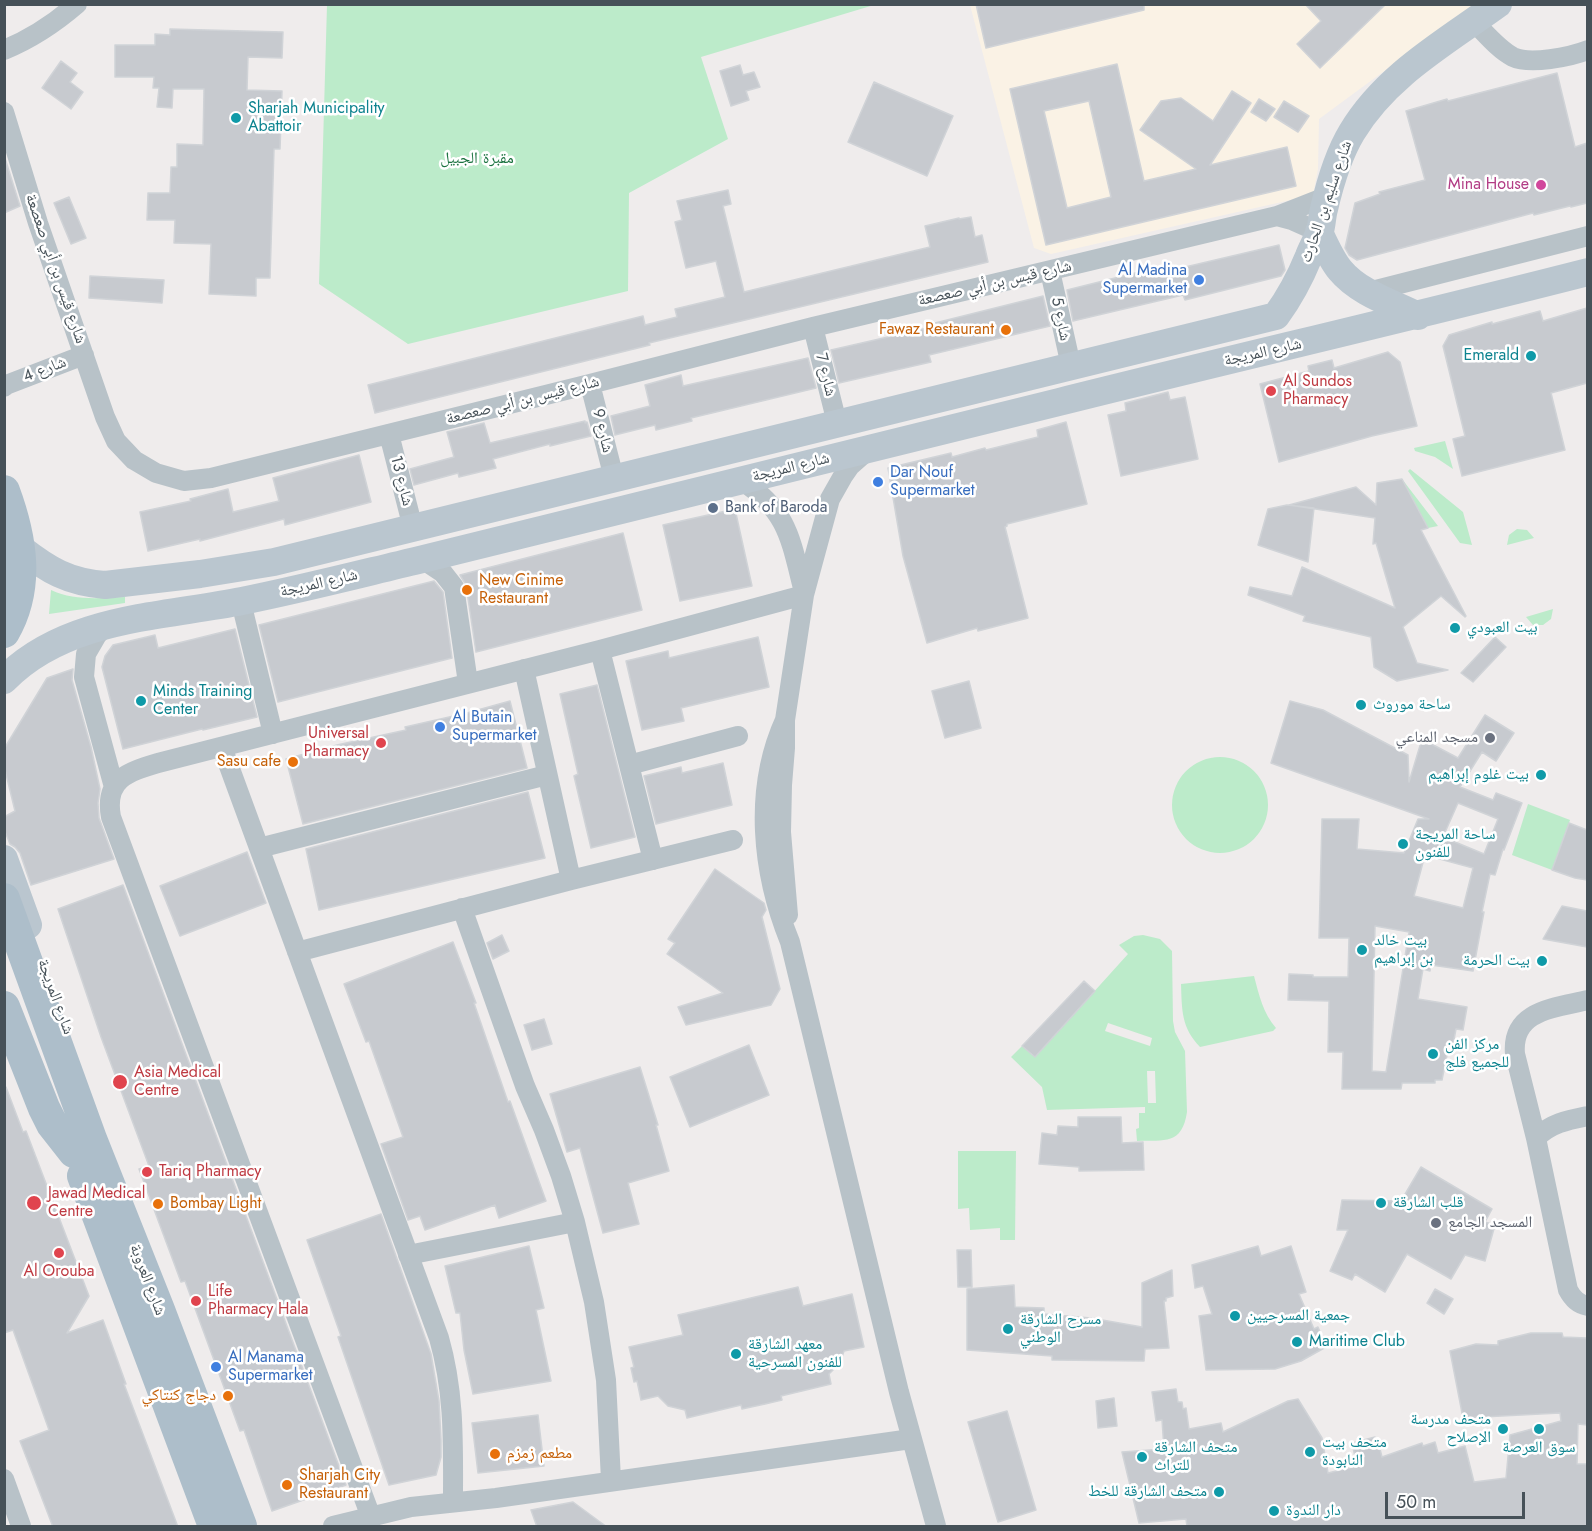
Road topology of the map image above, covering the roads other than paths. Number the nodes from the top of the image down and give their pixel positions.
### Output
1 (77, 4) edge
2 (1498, 4) edge
3 (1474, 22) junction
4 (4, 50) edge
5 (1587, 50) edge
6 (4, 112) edge
7 (1328, 196) junction
8 (1277, 216) junction
9 (1319, 232) junction
10 (1587, 236) edge
11 (1050, 271) junction
12 (1587, 272) edge
13 (1368, 292) junction
14 (1276, 316) joint
15 (1418, 316) junction
16 (813, 327) junction
17 (1206, 333) junction
18 (84, 355) junction
19 (1071, 366) junction
20 (1139, 382) junction
21 (590, 384) junction
22 (5, 385) edge
23 (837, 423) junction
24 (389, 434) junction
25 (870, 449) junction
26 (614, 478) junction
27 (742, 480) junction
28 (4, 492) edge
29 (412, 528) junction
30 (20, 548) junction
31 (307, 554) junction
32 (420, 560) junction
33 (804, 595) junction
34 (241, 602) junction
35 (105, 626) junction
36 (4, 632) edge
37 (600, 650) junction
38 (524, 669) junction
39 (4, 680) edge
40 (468, 683) junction
41 (273, 734) junction
42 (738, 736) dead end
43 (222, 747) junction
44 (629, 765) junction
45 (547, 775) junction
46 (114, 787) junction
47 (733, 840) dead end
48 (259, 848) junction
49 (4, 859) edge
50 (653, 860) junction
51 (571, 880) junction
52 (4, 899) edge
53 (462, 908) junction
54 (297, 952) junction
55 (4, 958) edge
56 (1587, 1000) edge
57 (4, 1007) edge
58 (1587, 1116) edge
59 (1536, 1138) junction
60 (82, 1145) junction
61 (575, 1222) junction
62 (408, 1255) junction
63 (1587, 1306) edge
64 (911, 1439) junction
65 (4, 1479) edge
66 (611, 1480) junction
67 (453, 1502) junction
68 (371, 1517) junction
69 (394, 1519) edge
70 (21, 1527) edge
71 (214, 1527) edge
72 (241, 1527) edge
73 (333, 1527) edge
74 (936, 1527) edge

1 - 4 street
2 - 3 main road, شارع سليم بن الحارث
3 - 5 street
3 - 7 main road, شارع سليم بن الحارث
6 - 18 street, شارع قيس بن أبي صعصعة
7 - 8 street, شارع قيس بن أبي صعصعة
7 - 9 main road, شارع سليم بن الحارث
8 - 9 street
8 - 11 street, شارع قيس بن أبي صعصعة
9 - 13 main road
9 - 14 main road, شارع سليم بن الحارث
10 - 13 street
11 - 16 street, شارع قيس بن أبي صعصعة
11 - 19 street, شارع 5
12 - 15 main road, شارع المريجة
13 - 15 main road
14 - 17 main road, شارع المريجة
15 - 20 main road, شارع المريجة
16 - 21 street, شارع قيس بن أبي صعصعة
16 - 23 street, شارع 7
17 - 19 main road, شارع المريجة
17 - 20 main road
18 - 22 street, شارع 4
18 - 24 street, شارع قيس بن أبي صعصعة
19 - 23 main road, شارع المريجة
20 - 25 main road, شارع المريجة
21 - 24 street, شارع قيس بن أبي صعصعة
21 - 26 street, شارع 9
23 - 26 main road, شارع المريجة
24 - 29 street, شارع 13
25 - 27 main road, شارع المريجة
25 - 33 street
26 - 29 main road, شارع المريجة
27 - 32 main road, شارع المريجة
27 - 33 street
28 - 30 main road
29 - 31 main road, شارع المريجة
30 - 31 main road, شارع المريجة
30 - 36 main road
31 - 34 main road
32 - 34 main road, شارع المريجة
32 - 40 street
33 - 37 street
33 - 64 street
34 - 35 main road, شارع المريجة
34 - 41 street
35 - 39 main road, شارع المريجة
35 - 46 street
37 - 38 street
37 - 44 street
38 - 40 street
38 - 45 street
40 - 41 street
41 - 43 street
42 - 44 street
43 - 46 street
43 - 48 street
44 - 50 street
45 - 48 street
45 - 51 street
46 - 68 street
47 - 50 street
48 - 54 street
49 - 60 main road, شارع المريجة
50 - 51 street
51 - 53 street
52 - 60 main road, شارع العروبة
53 - 54 street
53 - 61 street
54 - 62 street
55 - 60 main road, شارع العروبة
56 - 59 street
57 - 60 main road
58 - 59 street
59 - 63 street
60 - 71 main road, شارع العروبة
60 - 72 main road, شارع العروبة
61 - 62 street
61 - 66 street
62 - 67 street
64 - 66 street
64 - 74 street
65 - 70 street
66 - 67 street
67 - 69 street
68 - 69 street
68 - 73 street

